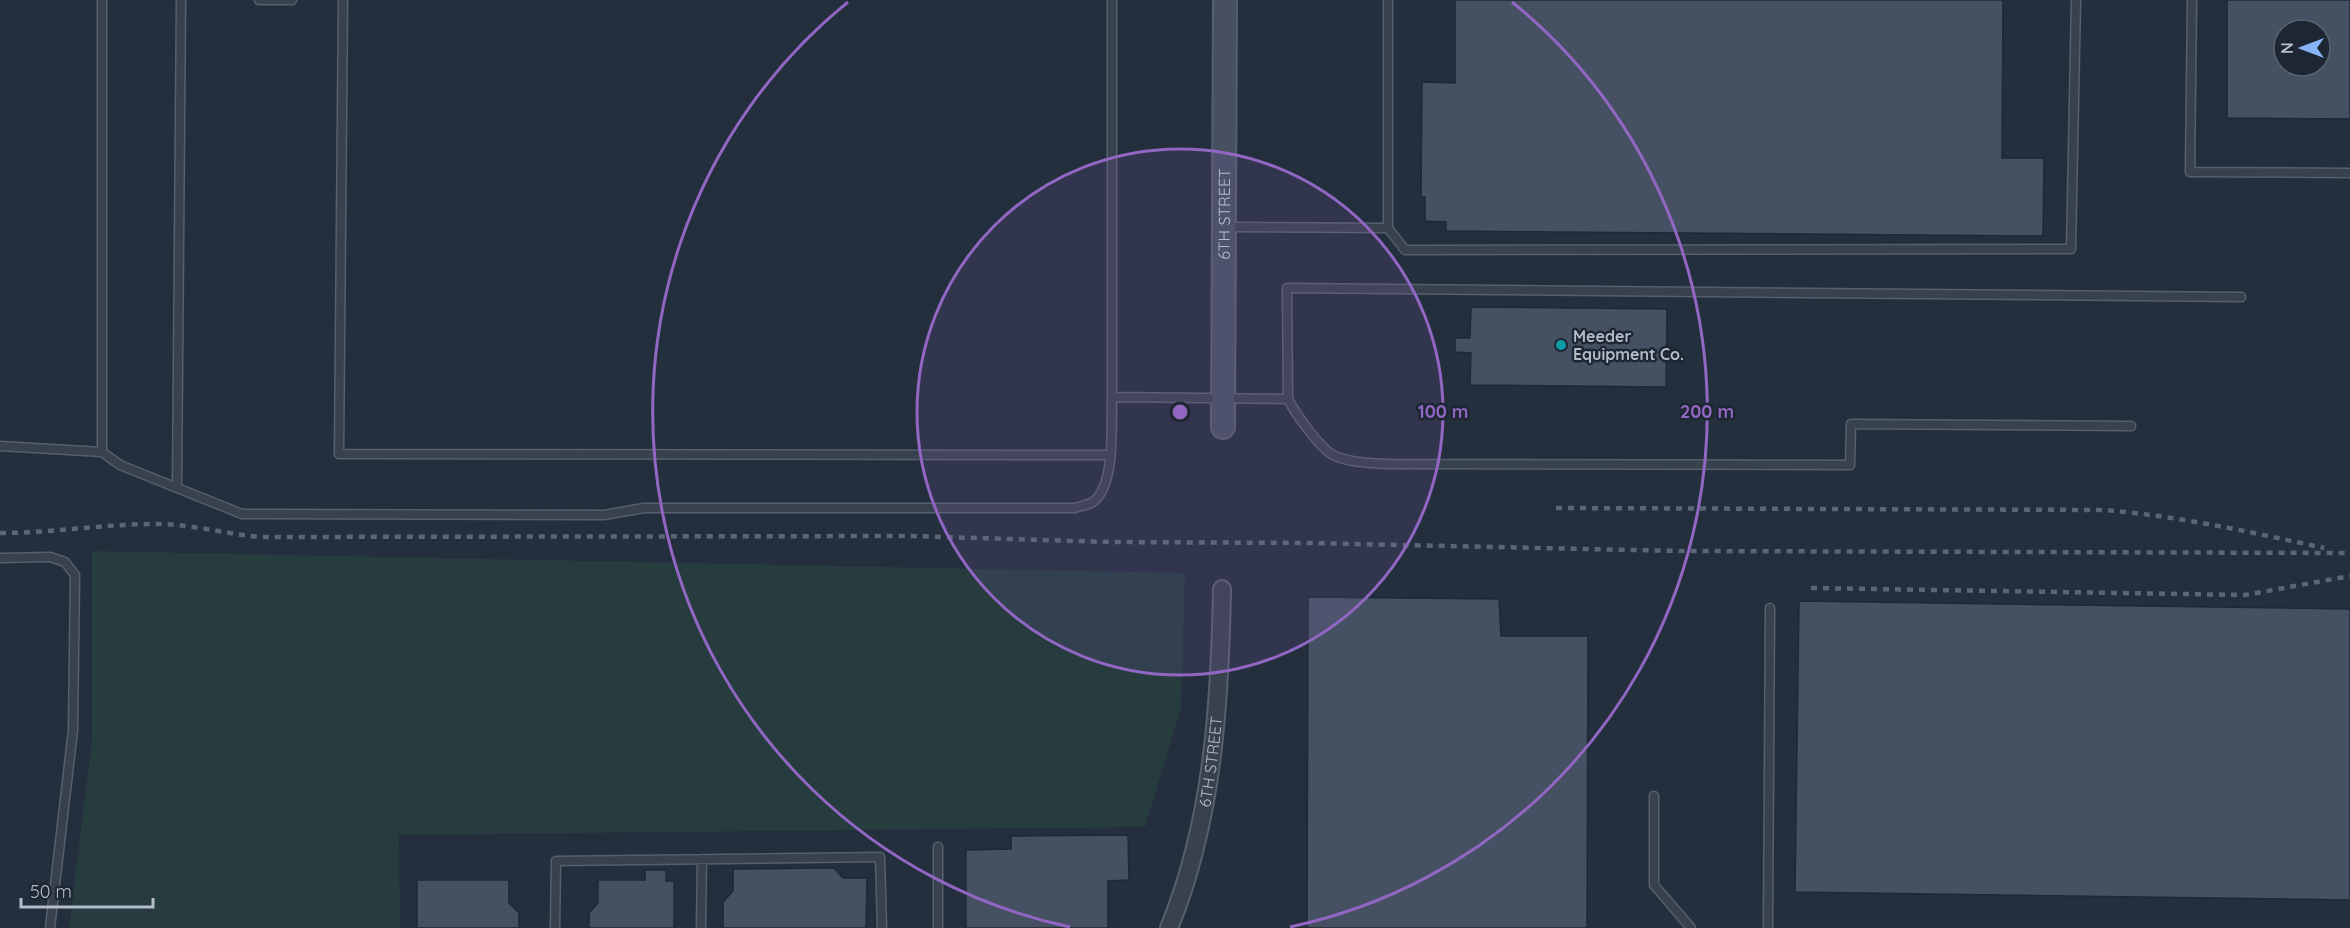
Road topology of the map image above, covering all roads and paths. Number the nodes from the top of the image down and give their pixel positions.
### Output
1 (102, 0) edge
2 (181, 0) edge
3 (259, 0) edge
4 (292, 0) edge
5 (343, 0) edge
6 (1112, 0) edge
7 (1225, 0) edge
8 (1388, 0) edge
9 (2076, 0) edge
10 (2192, 0) edge
11 (2350, 173) edge
12 (1224, 227) junction
13 (1388, 228) junction
14 (2241, 297) dead end
15 (1112, 397) junction
16 (1223, 398) junction
17 (1288, 399) junction
18 (2131, 426) dead end
19 (1223, 427) dead end
20 (0, 446) edge
21 (102, 452) junction
22 (1110, 455) junction
23 (177, 488) junction
24 (0, 558) edge
25 (1222, 589) dead end
26 (1770, 608) dead end
27 (1654, 796) dead end
28 (938, 847) dead end
29 (702, 859) junction
30 (50, 928) edge
31 (555, 928) edge
32 (701, 928) edge
33 (882, 928) edge
34 (938, 928) edge
35 (1169, 928) edge
36 (1690, 928) edge
37 (1768, 928) edge

1 - 21 lane
2 - 23 lane
3 - 4 lane
5 - 22 lane
6 - 15 lane
7 - 12 street, 6TH STREET
8 - 13 lane
9 - 13 lane
10 - 11 lane
12 - 13 lane
12 - 16 street, 6TH STREET
14 - 17 lane
15 - 16 lane
15 - 22 lane
16 - 17 lane
16 - 19 street, 6TH STREET
17 - 18 lane
20 - 21 lane
21 - 23 lane
22 - 23 lane
24 - 30 lane
25 - 35 street, 6TH STREET
26 - 37 lane
27 - 36 lane
28 - 34 lane
29 - 31 lane
29 - 32 lane
29 - 33 lane

